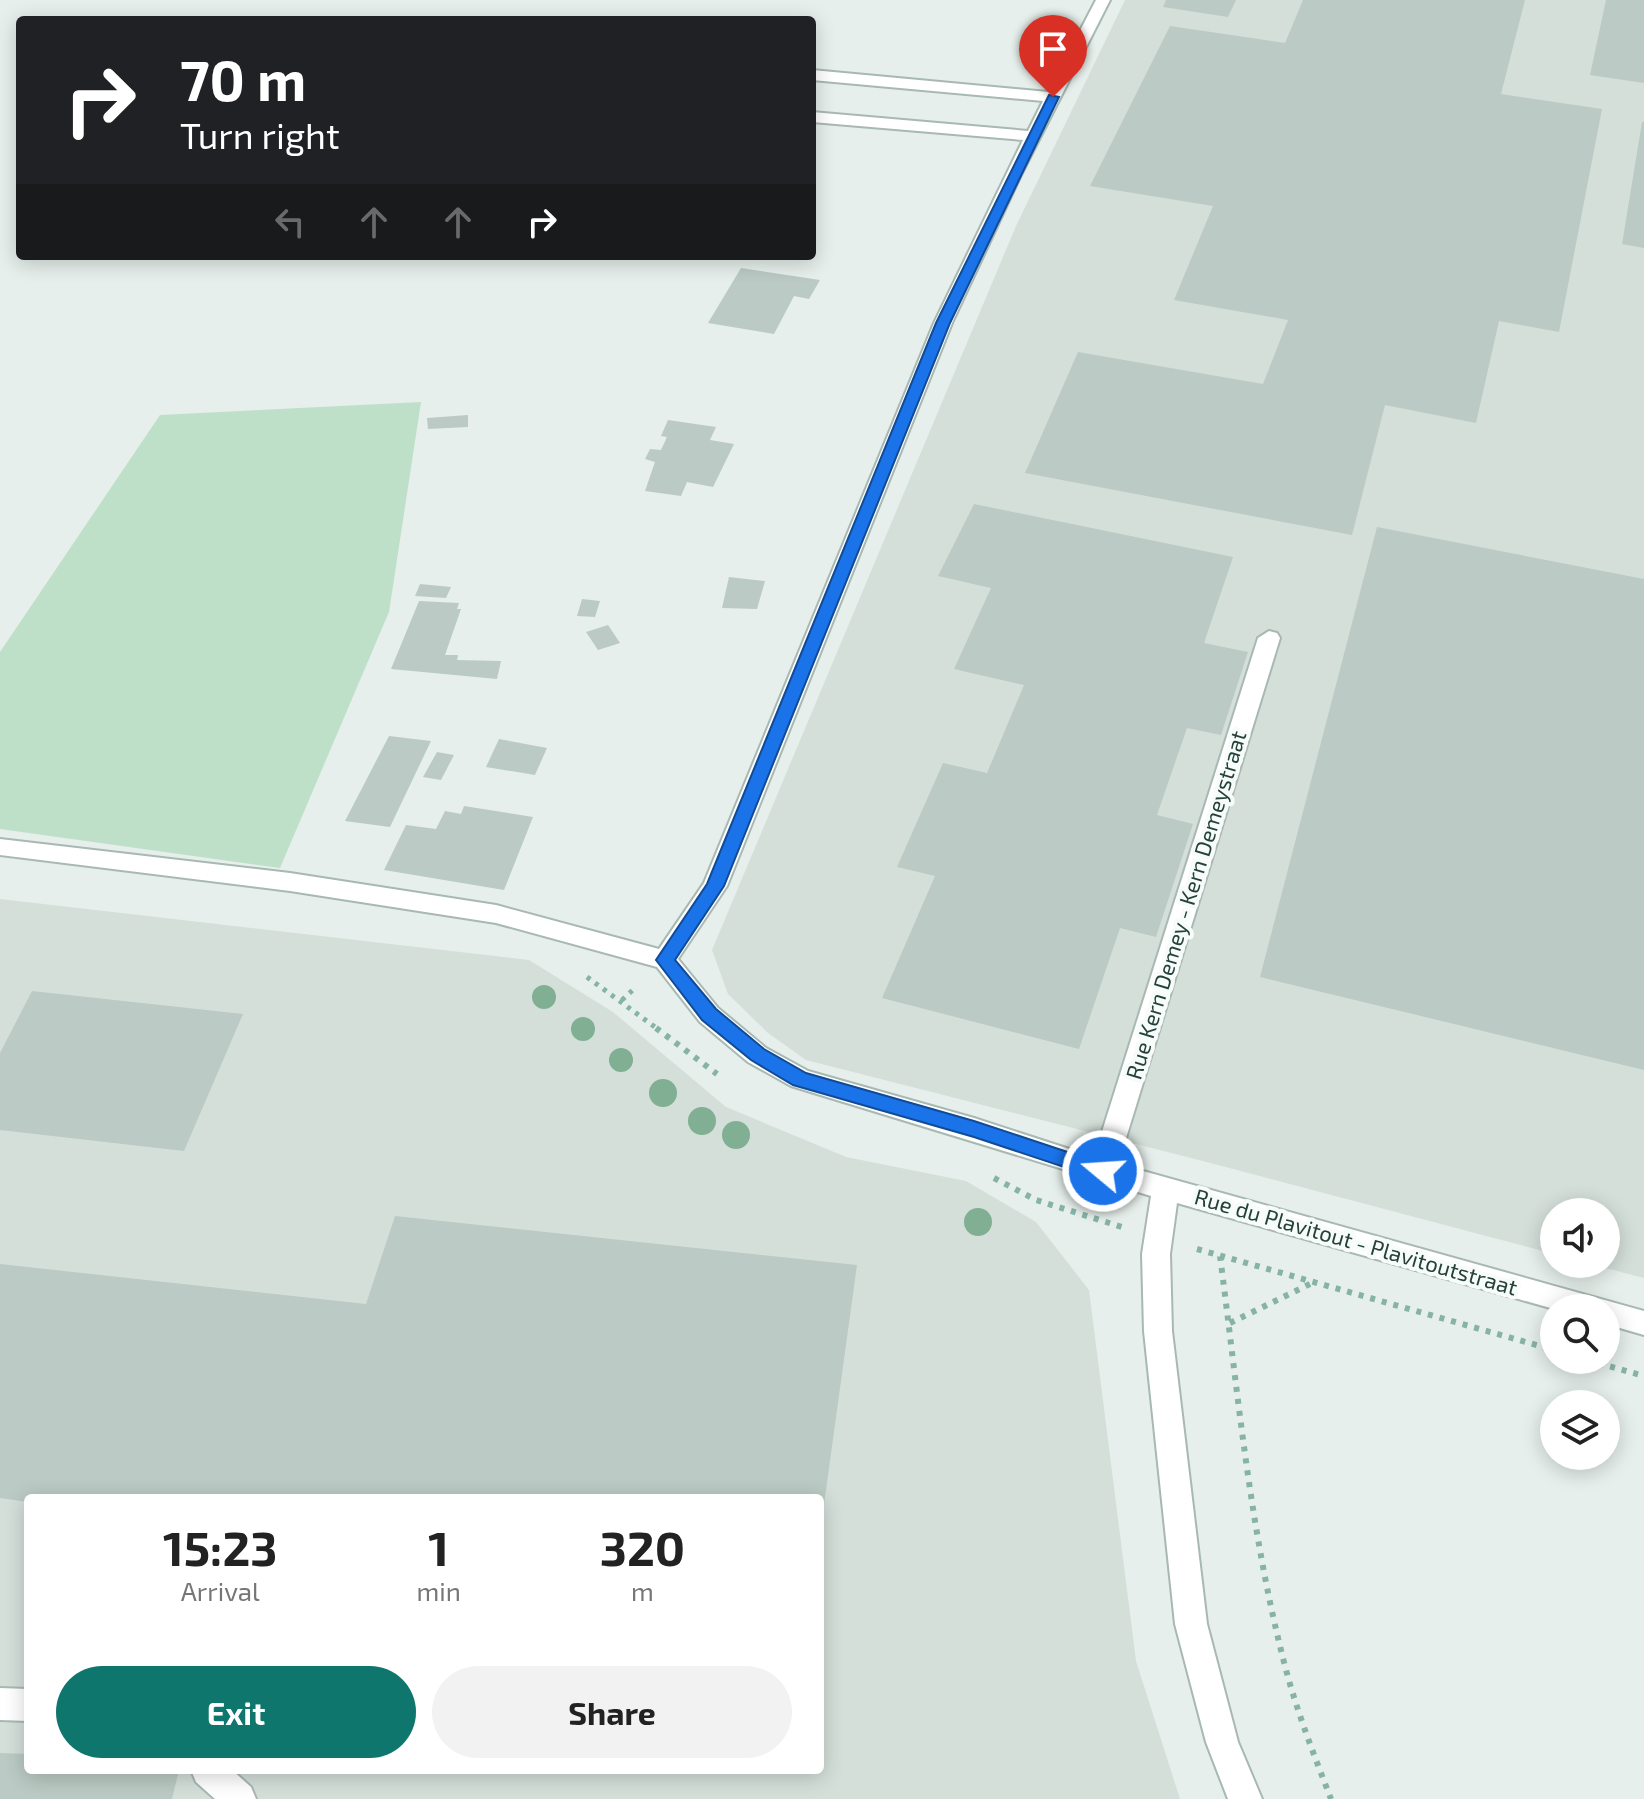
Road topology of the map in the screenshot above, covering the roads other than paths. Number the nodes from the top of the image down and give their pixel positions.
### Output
1 (1103, 0) edge
2 (816, 75) edge
3 (1053, 97) junction
4 (816, 117) edge
5 (1034, 136) junction
6 (1269, 638) dead end
7 (0, 847) edge
8 (665, 960) junction
9 (1103, 1171) junction
10 (1166, 1189) junction
11 (1542, 1294) edge
12 (1620, 1316) edge
13 (1644, 1323) edge
14 (0, 1704) edge
15 (24, 1705) edge
16 (212, 1774) edge
17 (239, 1799) edge
18 (1245, 1799) edge

1 - 3 street
2 - 3 street
3 - 5 street
4 - 5 street
5 - 8 street
6 - 9 street, Rue Kern Demey - Kern Demeystraat
7 - 8 street
8 - 9 street, Rue du Plavitout - Plavitoutstraat
9 - 10 street, Rue du Plavitout - Plavitoutstraat
10 - 11 street, Rue du Plavitout - Plavitoutstraat
10 - 18 street
12 - 13 street
14 - 15 street
16 - 17 street

